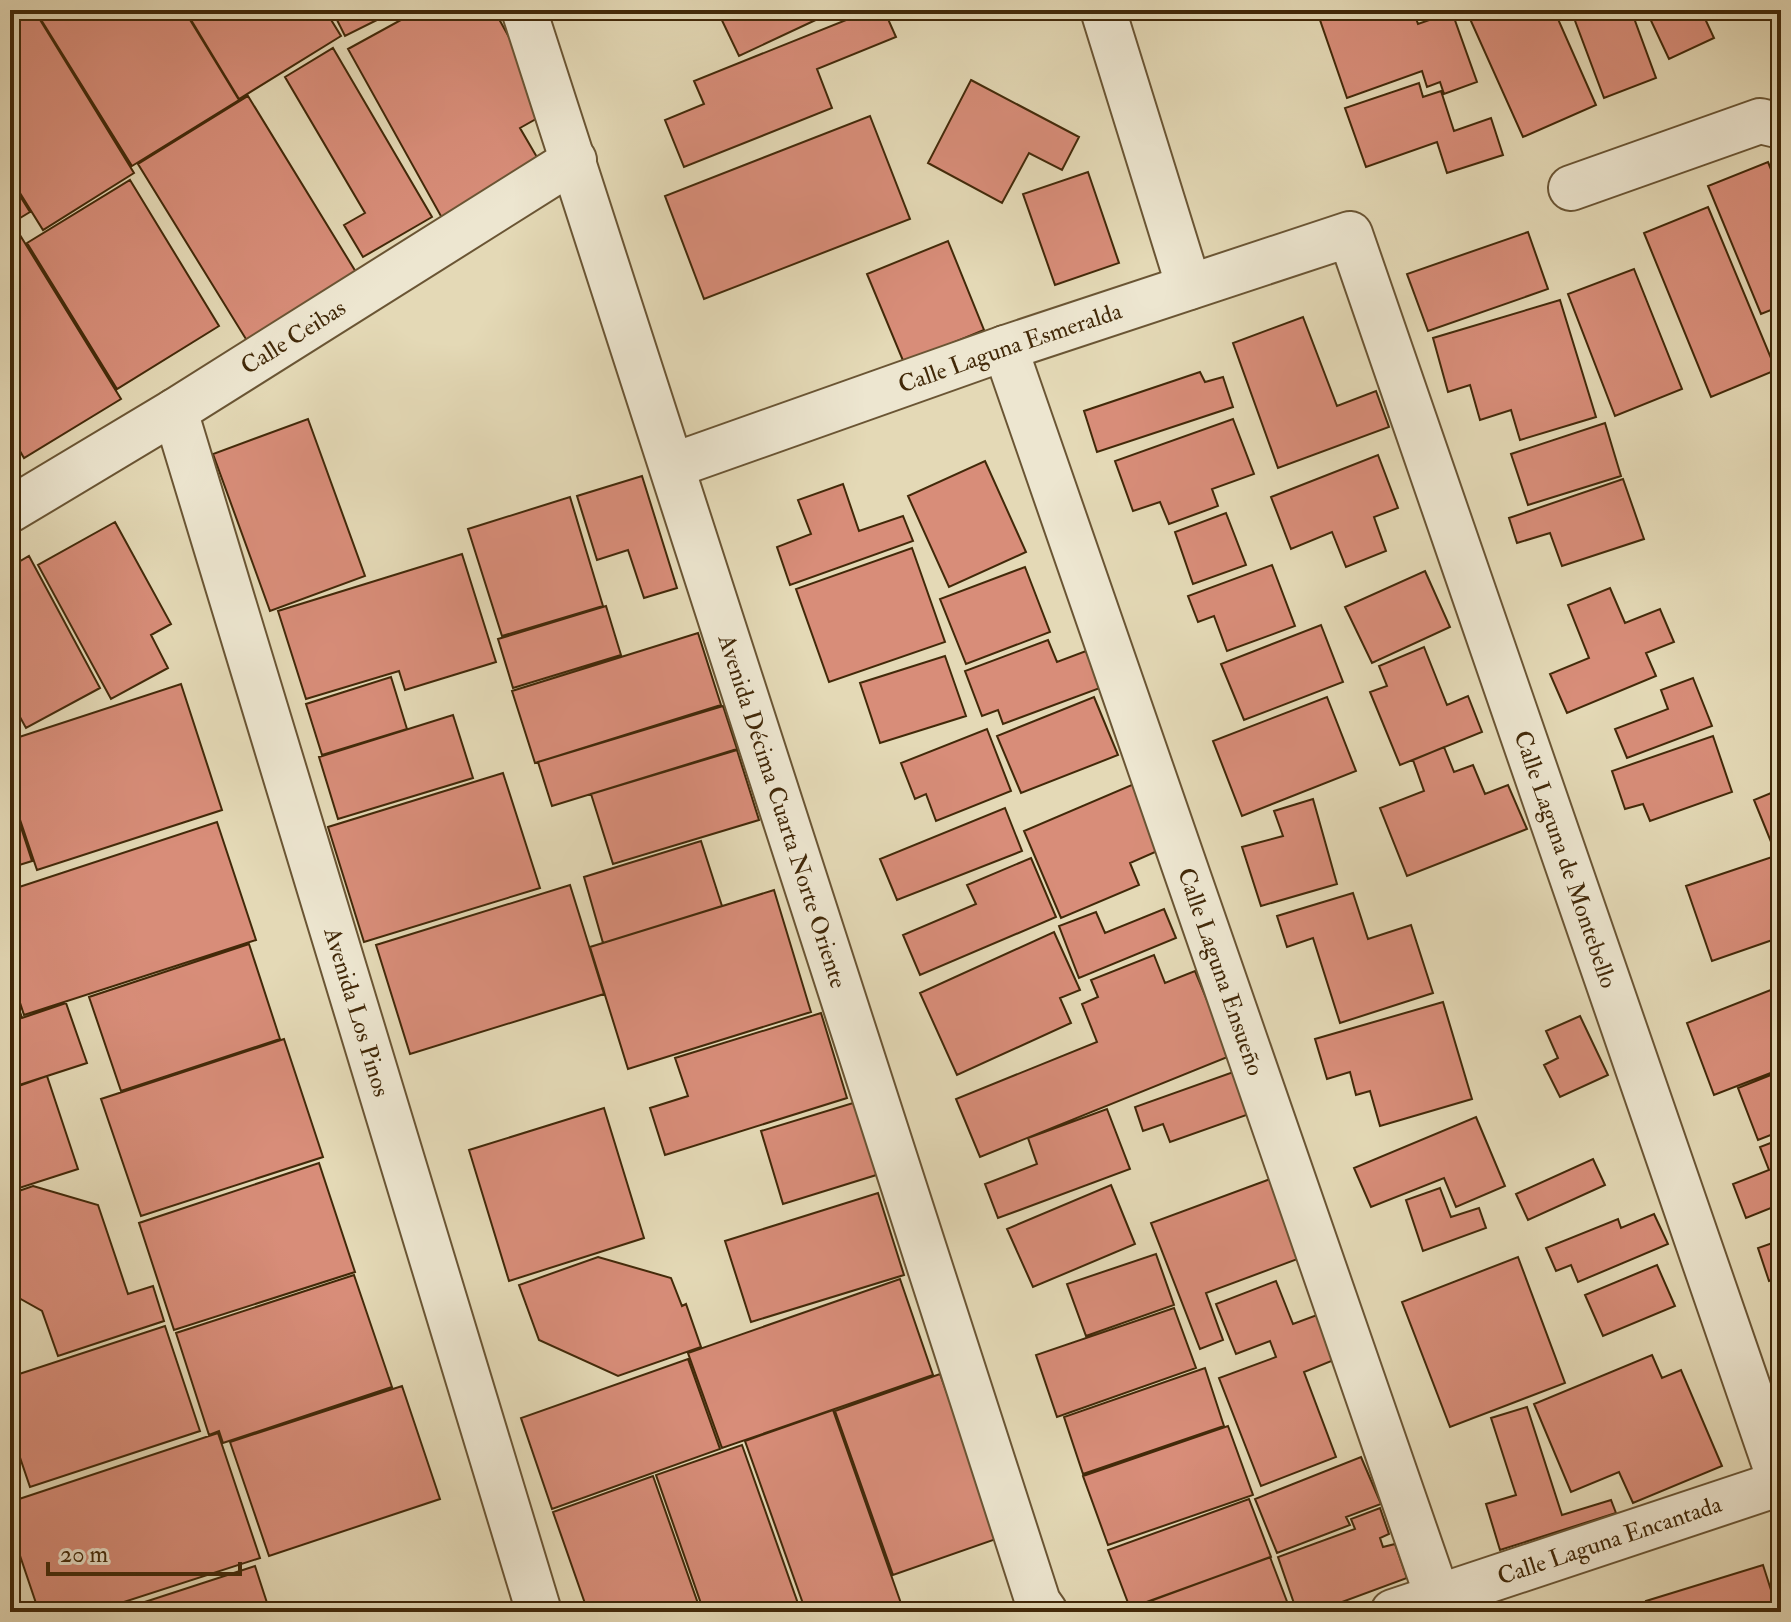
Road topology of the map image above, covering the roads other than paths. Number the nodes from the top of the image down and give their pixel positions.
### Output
1 (524, 10) edge
2 (1103, 10) edge
3 (1781, 126) edge
4 (574, 160) junction
5 (1571, 188) dead end
6 (1350, 234) joint
7 (1189, 287) junction
8 (1005, 348) junction
9 (175, 411) junction
10 (672, 466) junction
11 (10, 510) edge
12 (1781, 1483) edge
13 (1437, 1595) junction
14 (1030, 1609) edge
15 (539, 1612) edge
16 (1393, 1612) edge

1 - 4 street, Avenida Décima Cuarta Norte Oriente
2 - 7 street
3 - 5 street
4 - 9 street, Calle Ceibas
4 - 10 street, Avenida Décima Cuarta Norte Oriente
6 - 7 street, Calle Laguna Esmeralda
6 - 12 street, Calle Laguna de Montebello
7 - 8 street, Calle Laguna Esmeralda
8 - 10 street, Calle Laguna Esmeralda
8 - 13 street, Calle Laguna Ensueño
9 - 11 street, Calle Ceibas
9 - 15 street, Avenida Los Pinos
10 - 14 street, Avenida Décima Cuarta Norte Oriente
12 - 13 street, Calle Laguna Encantada
13 - 16 street, Calle Laguna Encantada

